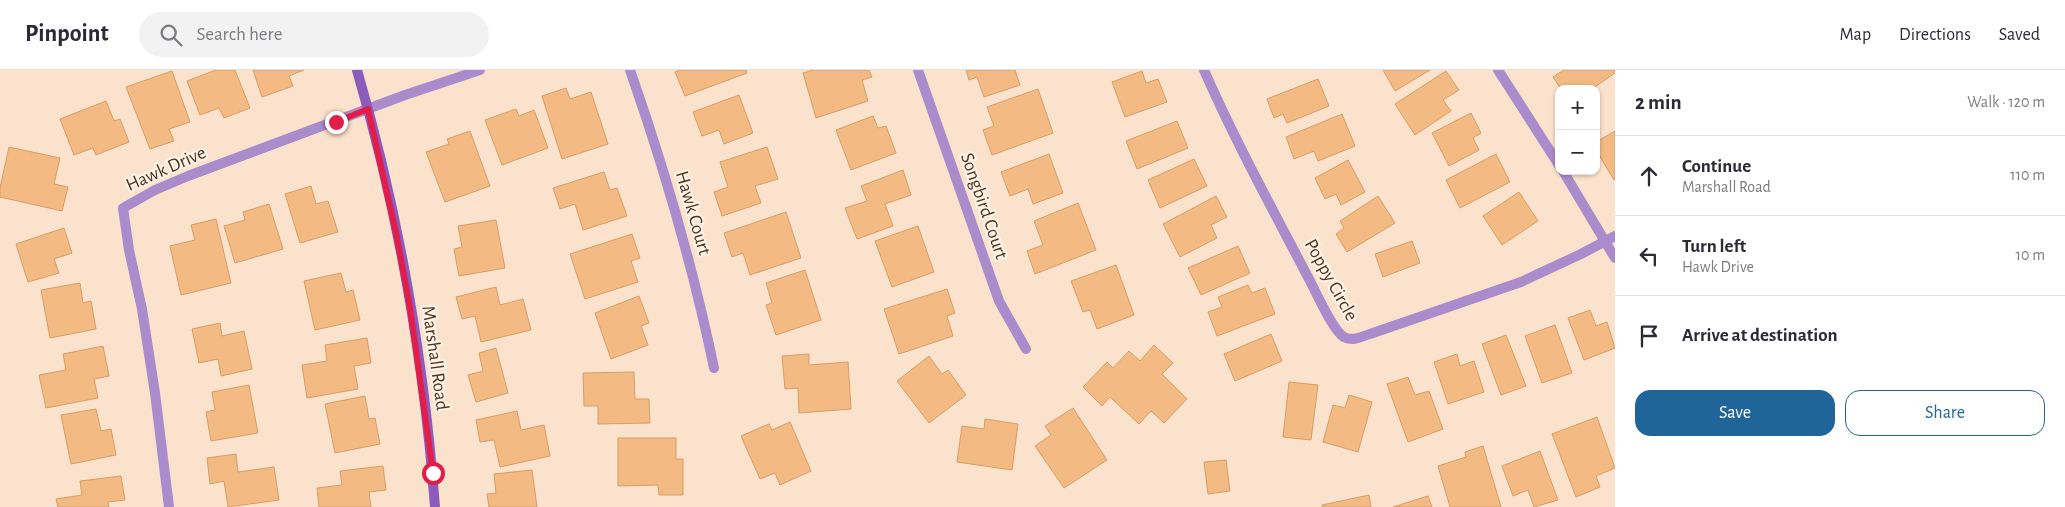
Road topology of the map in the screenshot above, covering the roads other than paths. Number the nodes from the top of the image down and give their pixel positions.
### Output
1 (357, 70) edge
2 (480, 70) edge
3 (630, 70) edge
4 (918, 70) edge
5 (1204, 70) edge
6 (1498, 70) edge
7 (368, 109) junction
8 (1555, 159) edge
9 (1565, 175) edge
10 (1615, 236) edge
11 (1604, 241) junction
12 (1615, 258) edge
13 (1026, 349) dead end
14 (714, 368) dead end
15 (169, 507) edge
16 (435, 507) edge

1 - 7 street, Marshall Road
2 - 7 street, Hawk Drive
3 - 14 street, Hawk Court
4 - 13 street, Songbird Court
5 - 11 street, Poppy Circle
6 - 8 street
7 - 15 street, Hawk Drive
7 - 16 street, Marshall Road
9 - 11 street
10 - 11 street
11 - 12 street

